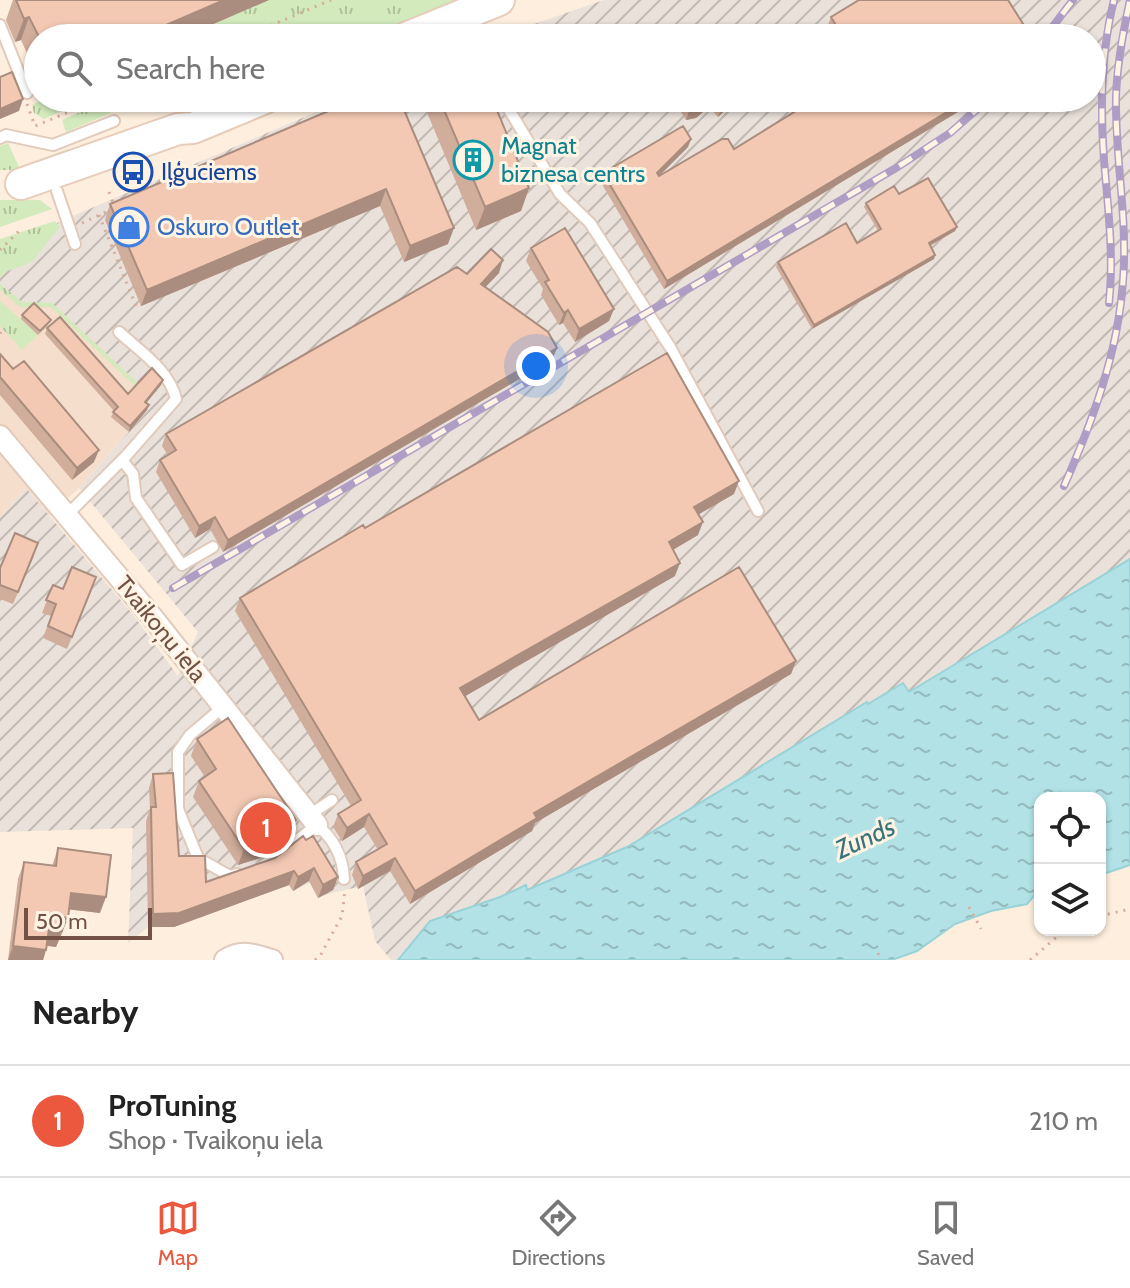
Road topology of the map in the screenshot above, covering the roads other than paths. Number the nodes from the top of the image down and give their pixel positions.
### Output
1 (499, 0) edge
2 (469, 24) edge
3 (0, 25) edge
4 (24, 85) edge
5 (231, 112) edge
6 (510, 112) edge
7 (114, 121) dead end
8 (193, 128) junction
9 (0, 138) edge
10 (10, 184) edge
11 (57, 191) junction
12 (75, 244) dead end
13 (119, 332) dead end
14 (0, 436) edge
15 (122, 460) junction
16 (758, 511) dead end
17 (67, 515) junction
18 (213, 547) dead end
19 (223, 707) junction
20 (332, 800) dead end
21 (313, 820) junction
22 (255, 868) edge
23 (242, 872) edge
24 (344, 879) road end
25 (225, 960) edge
26 (272, 960) edge

1 - 2 main road
3 - 4 lane
5 - 8 main road
6 - 16 lane
7 - 9 lane
8 - 10 main road
8 - 11 main road
10 - 11 main road
11 - 12 lane
13 - 15 lane
14 - 17 street, Tvaikoņu iela
15 - 17 lane
15 - 18 lane
17 - 19 street, Tvaikoņu iela
19 - 21 street, Tvaikoņu iela
19 - 23 lane
20 - 21 lane
21 - 22 lane
21 - 24 lane
25 - 26 street

